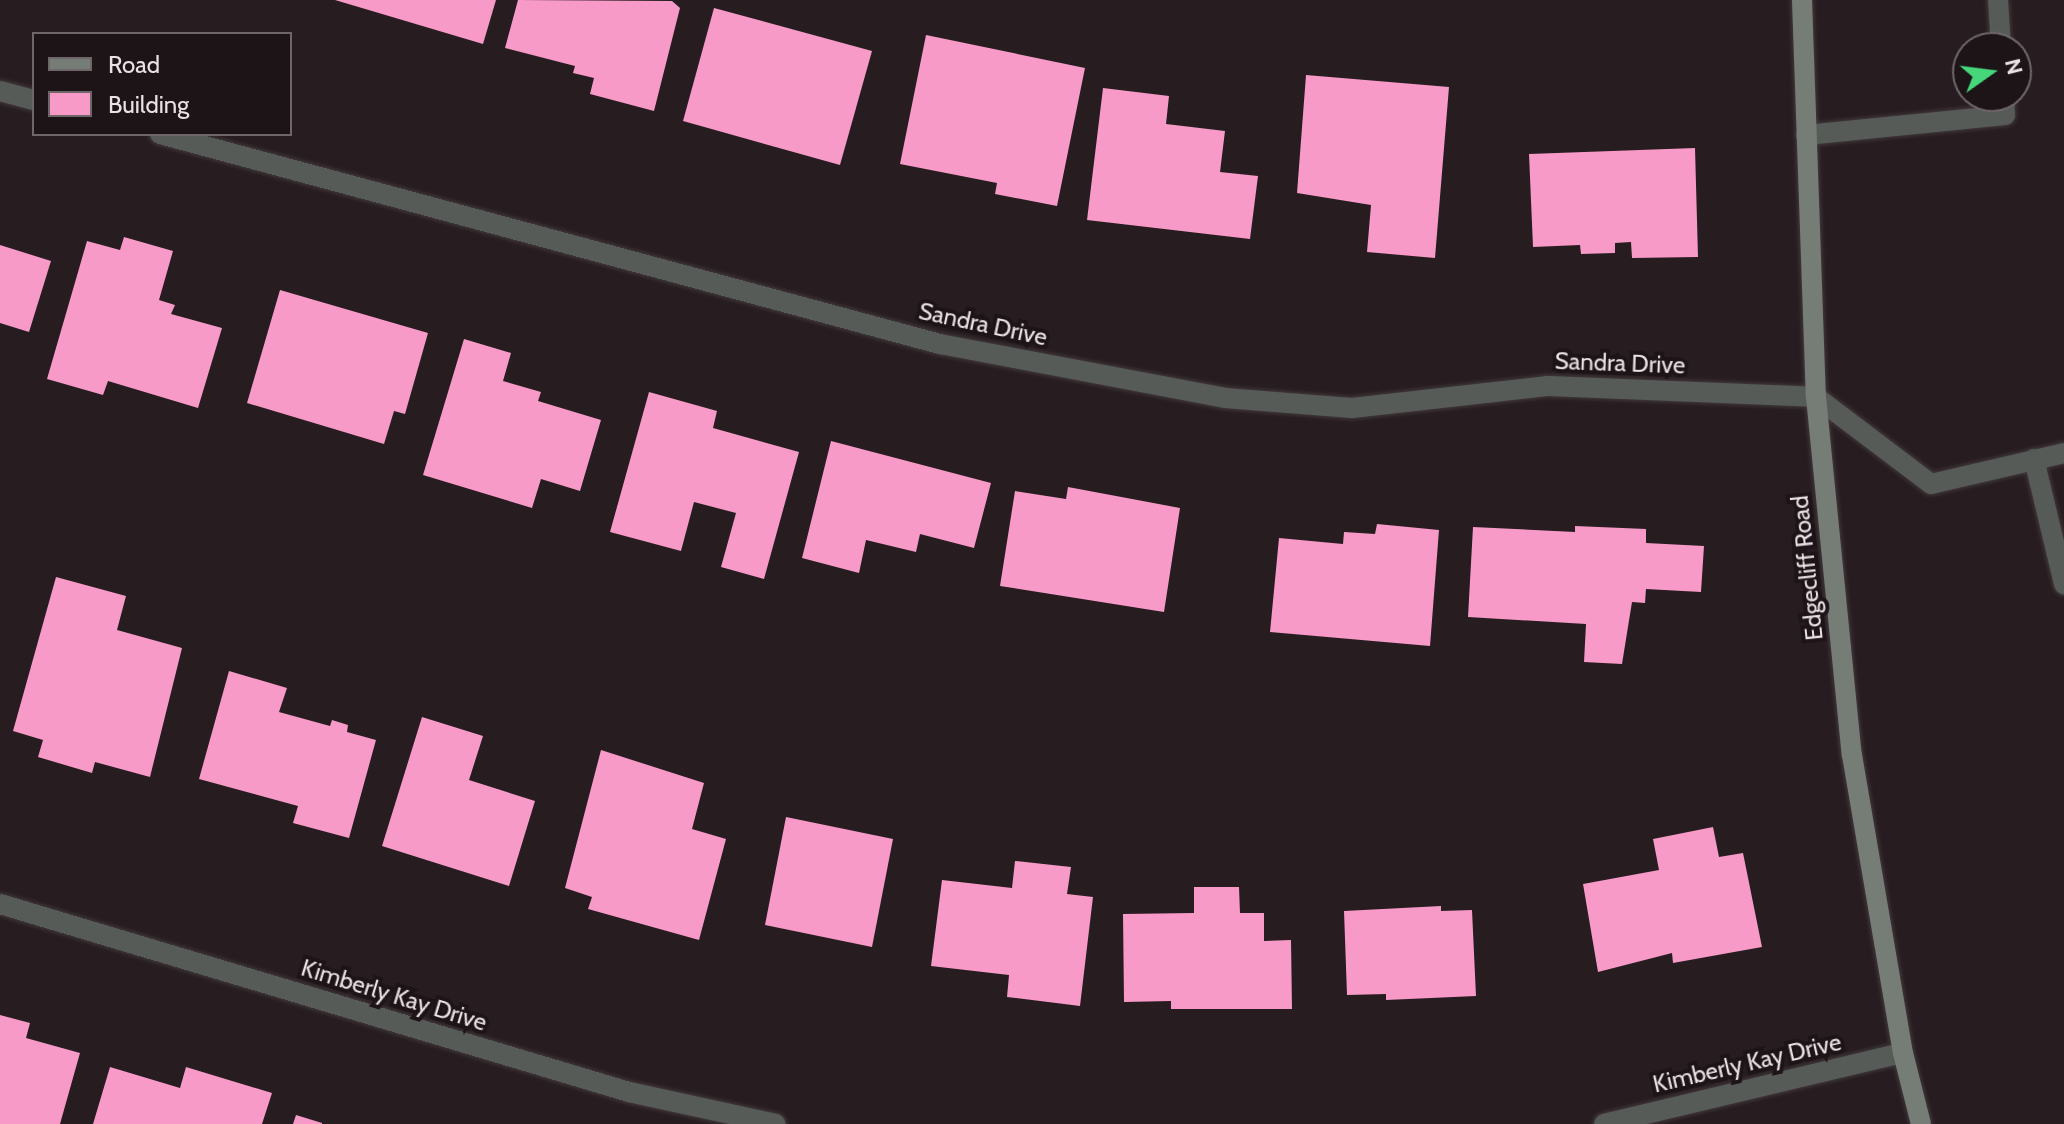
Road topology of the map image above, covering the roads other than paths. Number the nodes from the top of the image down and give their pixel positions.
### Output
1 (1802, 0) edge
2 (1998, 0) edge
3 (2000, 32) edge
4 (0, 91) edge
5 (32, 99) edge
6 (2005, 112) edge
7 (1806, 135) junction
8 (167, 136) edge
9 (1816, 397) junction
10 (2064, 453) edge
11 (2034, 459) junction
12 (2064, 584) edge
13 (0, 904) edge
14 (1903, 1053) junction
15 (776, 1124) edge
16 (1604, 1124) edge
17 (1921, 1124) edge

1 - 7 street, Edgecliff Road
2 - 3 street
4 - 5 street
6 - 7 street
7 - 9 street, Edgecliff Road
8 - 9 street, Sandra Drive
9 - 11 street
9 - 14 street, Edgecliff Road
10 - 11 street
11 - 12 street
13 - 15 street, Kimberly Kay Drive
14 - 16 street, Kimberly Kay Drive
14 - 17 street, Edgecliff Road

